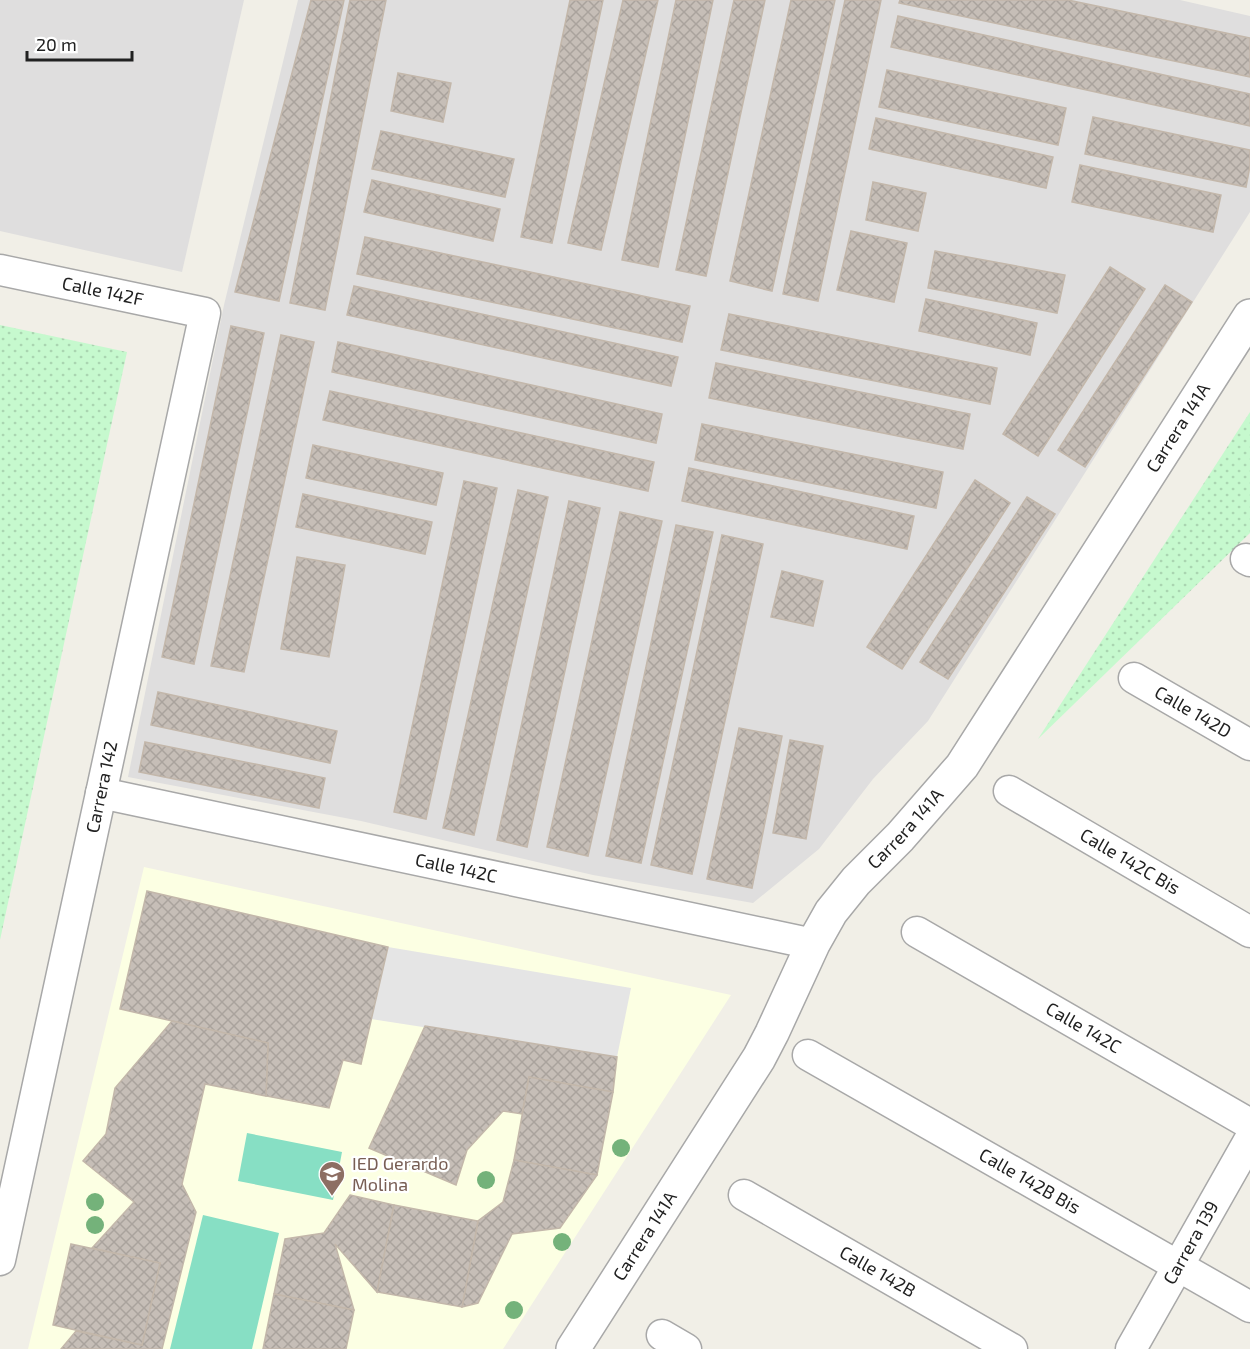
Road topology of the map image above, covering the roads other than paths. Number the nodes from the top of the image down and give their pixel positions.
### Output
1 (0, 270) edge
2 (205, 313) joint
3 (1250, 316) edge
4 (1134, 678) dead end
5 (1250, 745) edge
6 (1009, 791) dead end
7 (101, 793) junction
8 (916, 932) dead end
9 (1250, 932) edge
10 (813, 944) junction
11 (808, 1055) dead end
12 (1250, 1124) edge
13 (1250, 1139) edge
14 (744, 1195) dead end
15 (0, 1260) edge
16 (1178, 1266) junction
17 (1250, 1307) edge
18 (573, 1349) edge
19 (1012, 1349) edge
20 (1131, 1349) edge

1 - 2 street, Calle 142F
2 - 7 street, Carrera 142
3 - 10 street, Carrera 141A
4 - 5 street, Calle 142D
6 - 9 street, Calle 142C Bis
7 - 10 street, Calle 142C
7 - 15 street, Carrera 142
8 - 12 street, Calle 142C
10 - 18 street, Carrera 141A
11 - 16 street, Calle 142B Bis
13 - 16 street, Carrera 139
14 - 19 street, Calle 142B
16 - 17 street, Calle 142B Bis
16 - 20 street, Carrera 139

